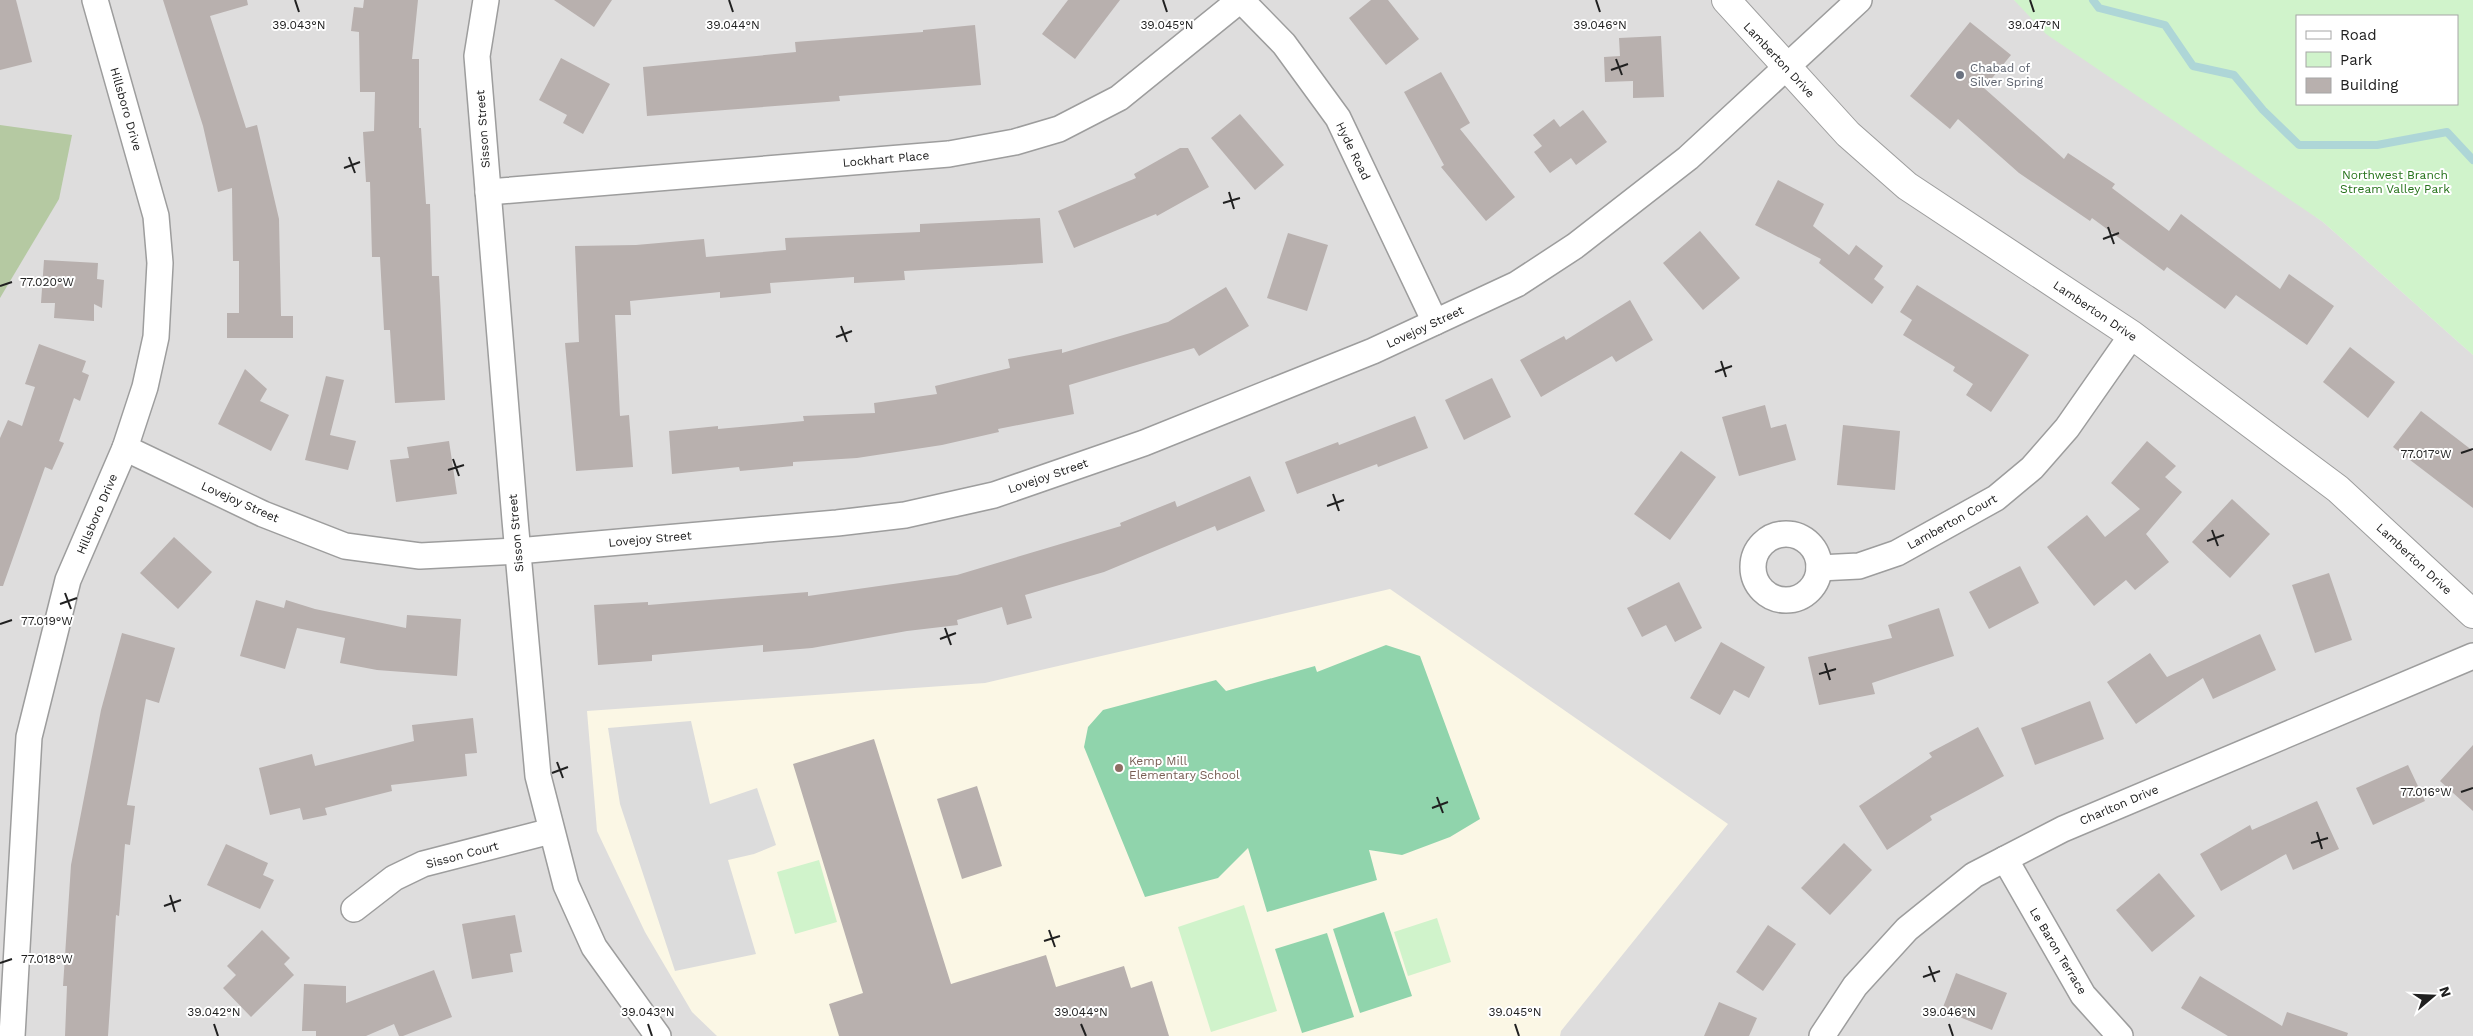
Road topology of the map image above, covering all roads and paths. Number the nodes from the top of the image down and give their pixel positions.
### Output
1 (95, 0) edge
2 (486, 0) edge
3 (1241, 0) edge
4 (1726, 0) edge
5 (1859, 0) edge
6 (1785, 68) junction
7 (488, 192) junction
8 (1435, 322) junction
9 (2132, 335) junction
10 (125, 448) junction
11 (517, 550) junction
12 (1819, 568) dead end
13 (2473, 614) edge
14 (2473, 656) edge
15 (551, 831) junction
16 (2005, 859) junction
17 (354, 909) dead end
18 (12, 1036) edge
19 (658, 1036) edge
20 (1822, 1036) edge
21 (2120, 1036) edge

1 - 10 street, Hillsboro Drive
2 - 7 street, Sisson Street
3 - 7 street, Lockhart Place
3 - 8 street, Hyde Road
4 - 6 street, Lamberton Drive
5 - 6 street, Lovejoy Street
6 - 8 street, Lovejoy Street
6 - 9 street, Lamberton Drive
7 - 11 street, Sisson Street
8 - 11 street, Lovejoy Street
9 - 12 street, Lamberton Court
9 - 13 street, Lamberton Drive
10 - 11 street, Lovejoy Street
10 - 18 street, Hillsboro Drive
11 - 15 street, Sisson Street
14 - 16 street, Charlton Drive
15 - 17 street, Sisson Court
15 - 19 street, Sisson Street
16 - 20 street, Charlton Drive
16 - 21 street, Le Baron Terrace

